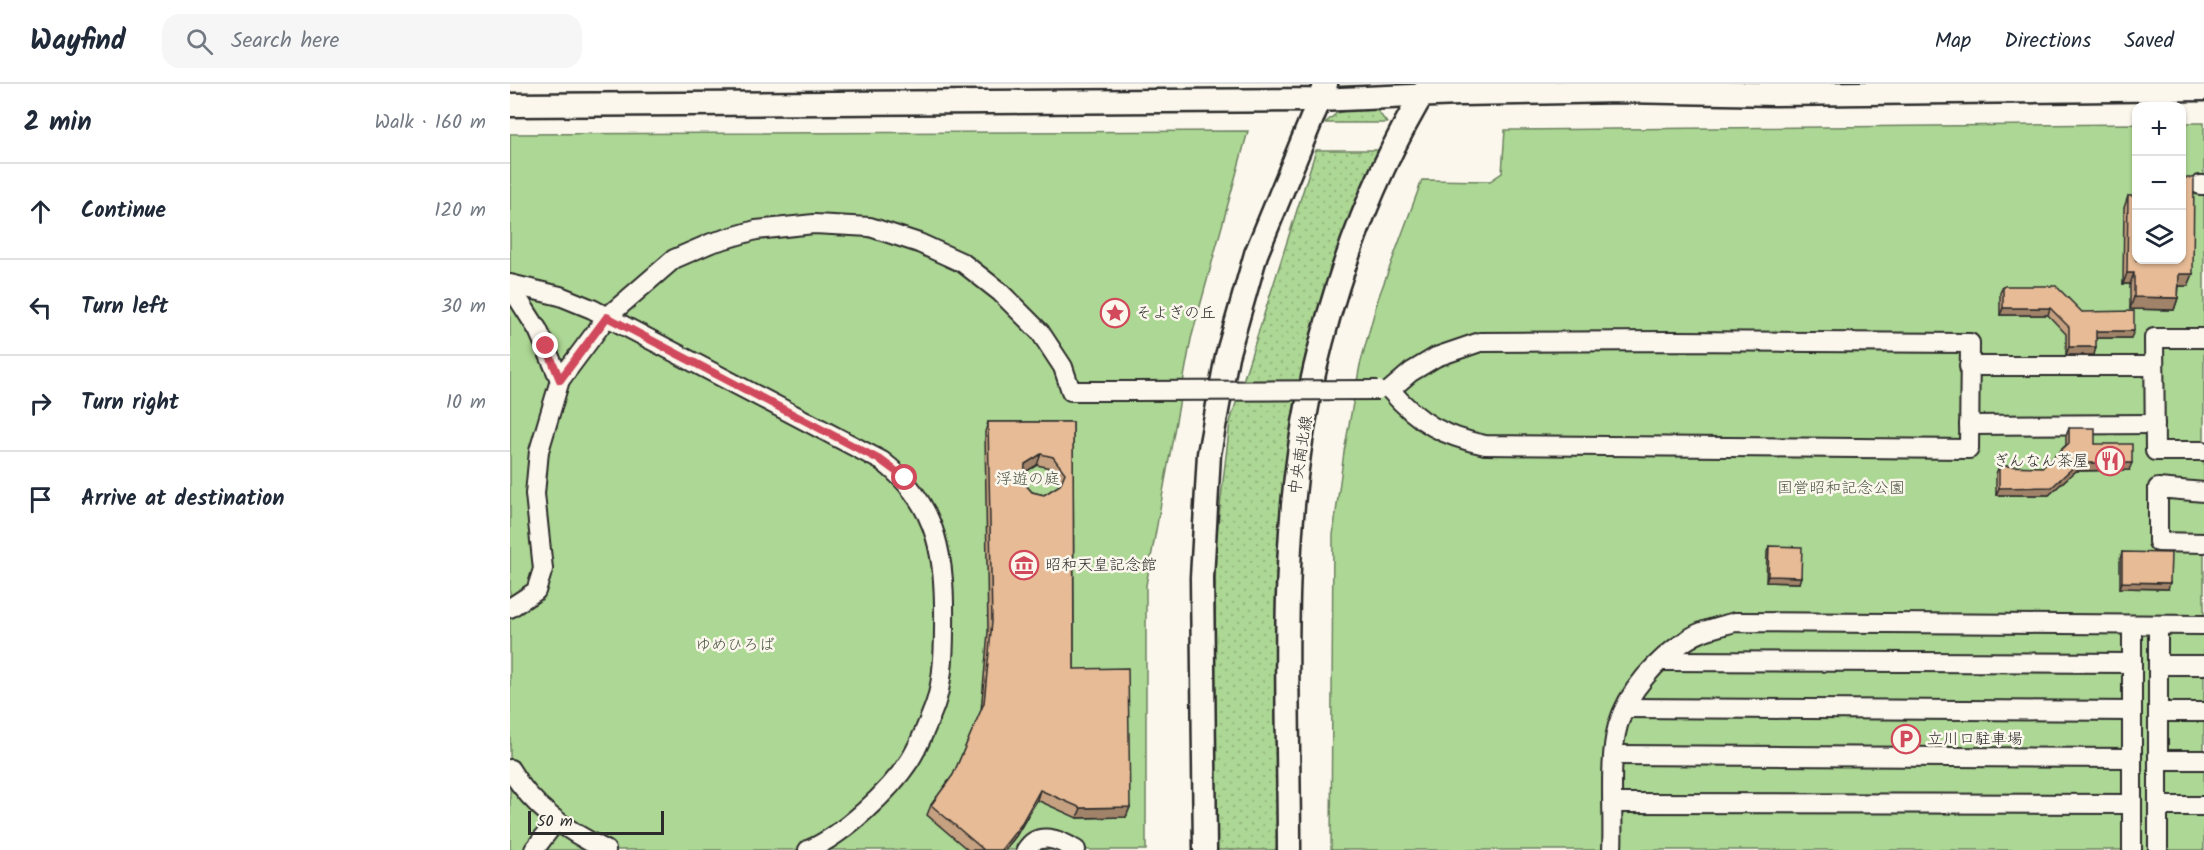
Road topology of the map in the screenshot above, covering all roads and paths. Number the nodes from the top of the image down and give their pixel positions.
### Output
1 (1426, 89) edge
2 (2204, 89) edge
3 (1322, 92) edge
4 (510, 105) edge
5 (510, 285) edge
6 (607, 317) junction
7 (2204, 338) edge
8 (1969, 366) junction
9 (2154, 366) junction
10 (560, 380) junction
11 (1384, 390) junction
12 (2155, 424) junction
13 (1969, 425) junction
14 (2204, 451) edge
15 (2204, 492) edge
16 (2204, 543) edge
17 (510, 608) edge
18 (2132, 625) junction
19 (2158, 625) junction
20 (2204, 625) edge
21 (1661, 661) junction
22 (2132, 663) junction
23 (2158, 665) junction
24 (2204, 665) edge
25 (1624, 708) junction
26 (2132, 711) junction
27 (2158, 712) junction
28 (2204, 712) edge
29 (1614, 755) junction
30 (2132, 758) junction
31 (2158, 760) junction
32 (2204, 760) edge
33 (510, 770) edge
34 (1614, 802) junction
35 (2132, 804) junction
36 (2158, 807) junction
37 (2204, 807) edge
38 (556, 821) junction
39 (534, 850) edge
40 (606, 850) edge
41 (808, 850) edge
42 (1026, 850) edge
43 (1076, 850) edge
44 (1205, 850) edge
45 (1289, 850) edge
46 (1612, 850) edge
47 (2132, 850) edge
48 (2158, 850) edge

1 - 2 main road
1 - 3 main road
1 - 45 main road, 中央南北線
3 - 4 main road
3 - 44 main road
5 - 6 street
5 - 10 street
6 - 10 street
6 - 11 street, bridge
6 - 41 street
7 - 9 street
8 - 9 street
8 - 11 street
8 - 13 street
9 - 12 street
10 - 17 street
11 - 13 street
12 - 13 street
12 - 14 street
15 - 16 street
18 - 19 street
18 - 21 street
18 - 22 street
19 - 20 street
19 - 23 street
21 - 22 street
21 - 25 street
22 - 26 street
23 - 24 street
23 - 27 street
25 - 26 street
25 - 29 street
26 - 30 street
27 - 28 street
27 - 31 street
29 - 30 street
29 - 34 street
30 - 35 street
31 - 32 street
31 - 36 street
33 - 38 street
34 - 35 street
34 - 46 street
35 - 47 street
36 - 37 street
36 - 48 street
38 - 39 street
38 - 40 street
42 - 43 street

